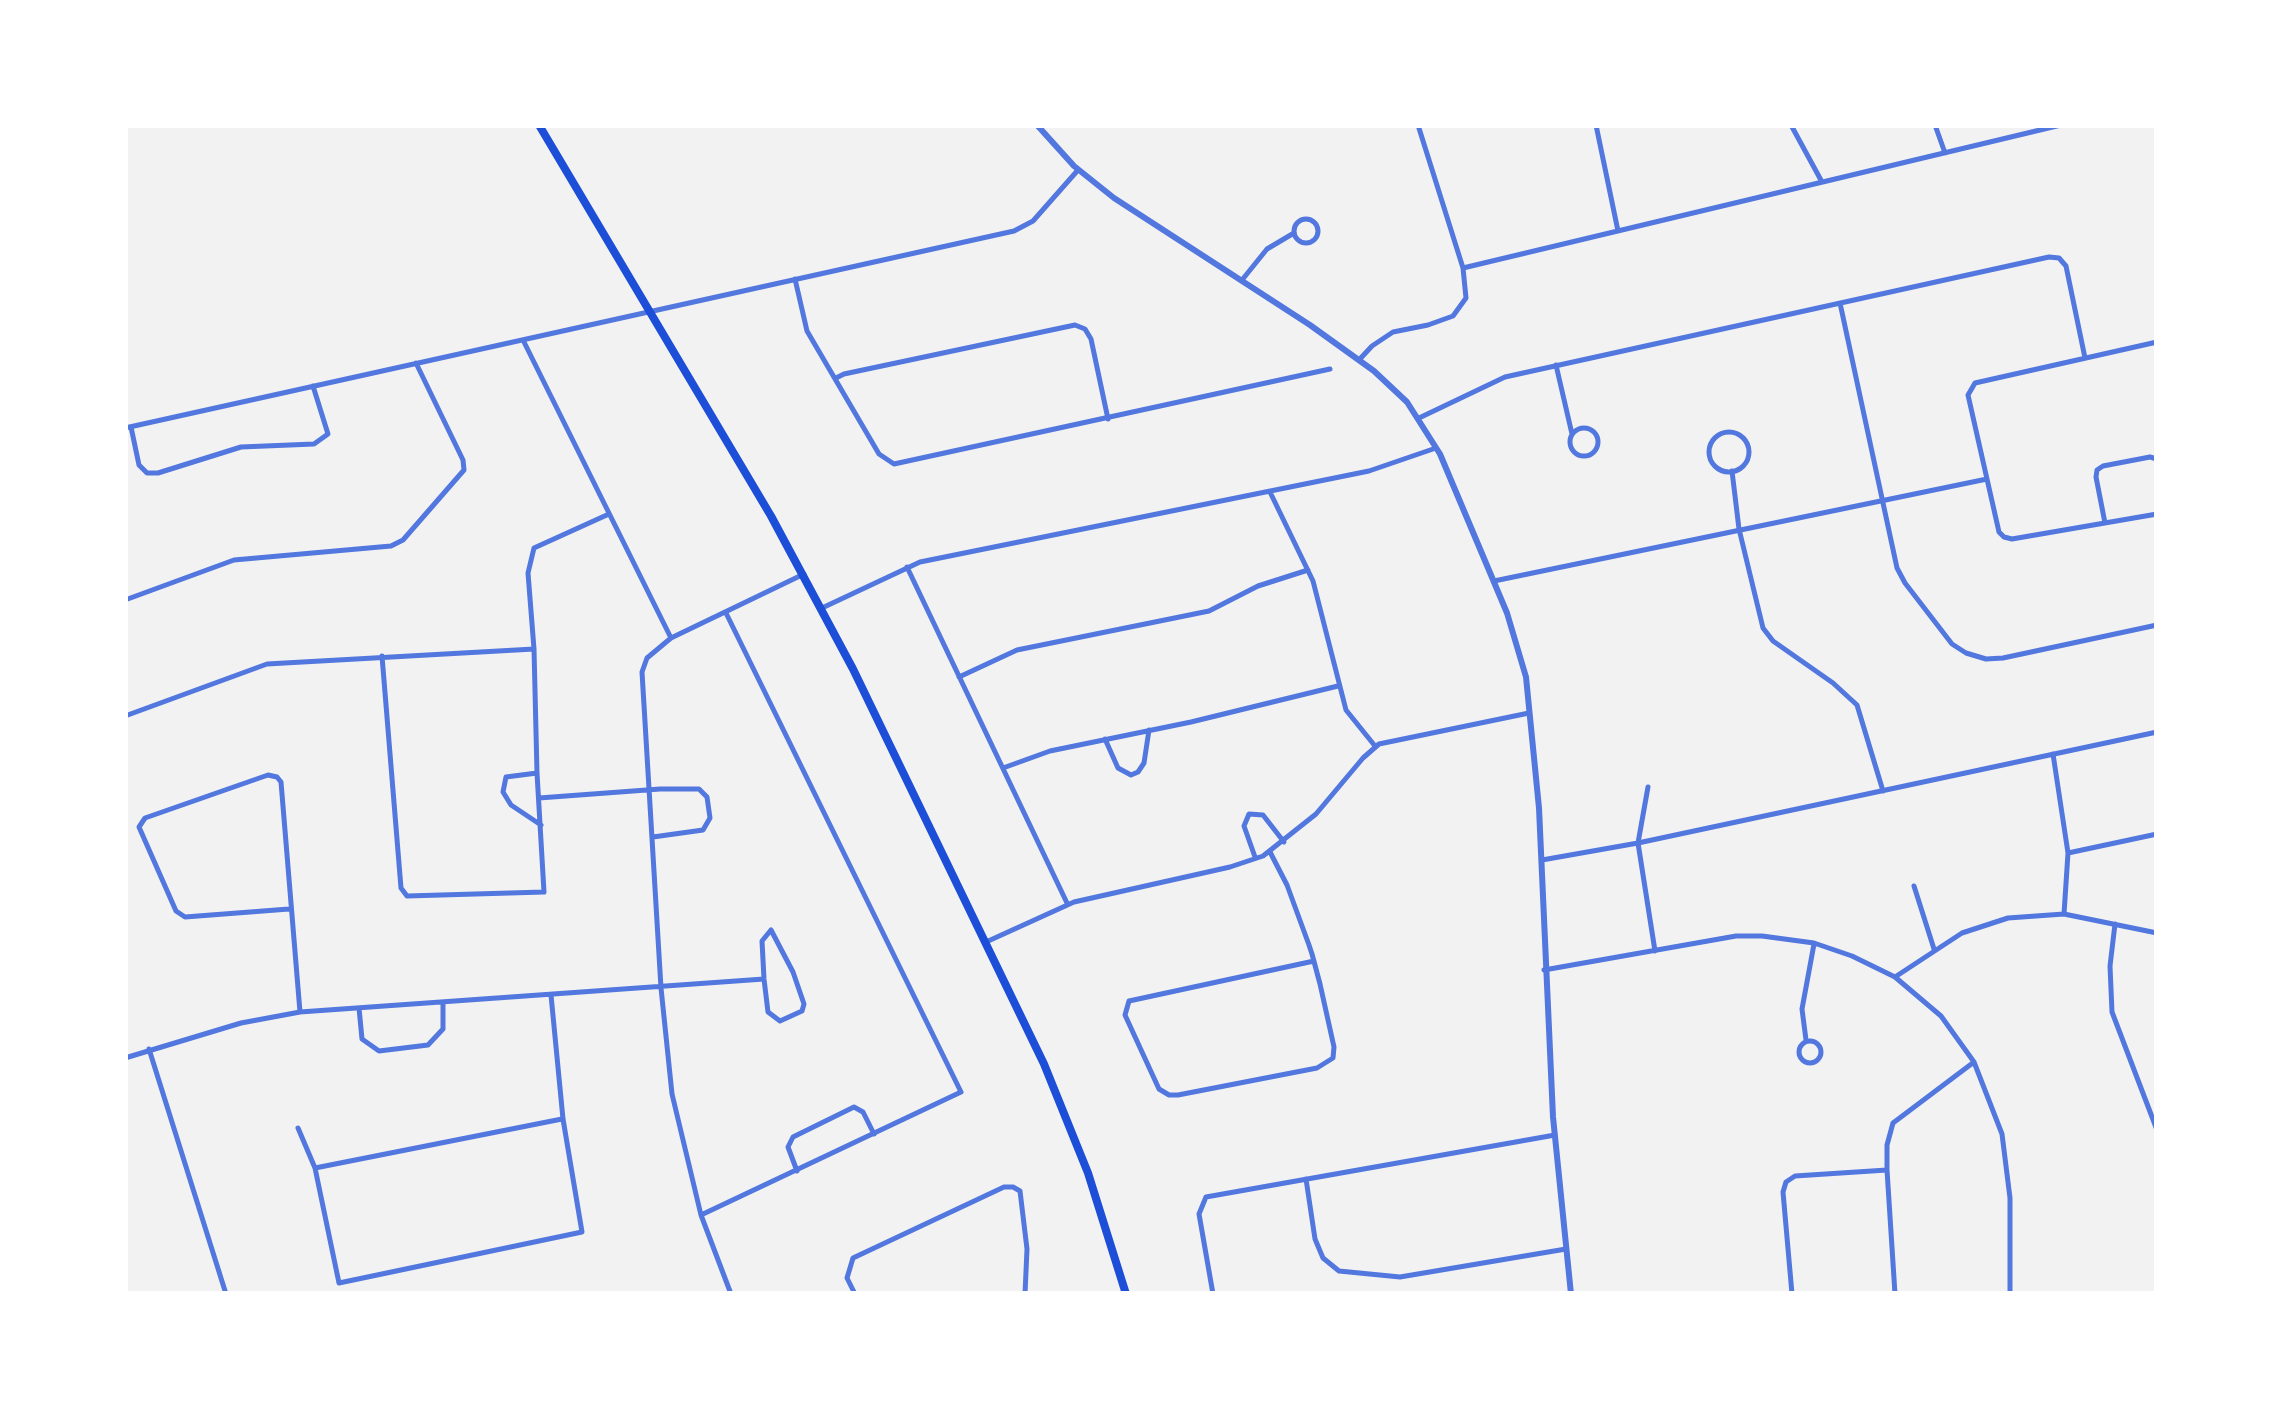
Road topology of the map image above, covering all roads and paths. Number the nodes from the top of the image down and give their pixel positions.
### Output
1 (539, 125) edge
2 (1037, 125) edge
3 (1418, 125) edge
4 (1596, 125) edge
5 (1791, 125) edge
6 (1935, 125) edge
7 (2061, 125) edge
8 (1944, 153) junction
9 (1078, 170) junction
10 (1822, 182) junction
11 (1618, 231) junction
12 (1294, 233) junction
13 (1463, 268) junction
14 (795, 278) junction
15 (1242, 280) junction
16 (1840, 303) junction
17 (648, 310) junction
18 (522, 340) junction
19 (2157, 342) edge
20 (2085, 358) junction
21 (1359, 360) junction
22 (416, 363) junction
23 (1556, 365) junction
24 (1330, 369) dead end
25 (836, 378) junction
26 (313, 386) junction
27 (1419, 418) junction
28 (1108, 419) junction
29 (128, 427) edge
30 (1572, 434) junction
31 (1437, 447) junction
32 (2157, 459) edge
33 (1732, 471) junction
34 (1986, 479) junction
35 (1270, 492) junction
36 (1882, 500) junction
37 (609, 514) junction
38 (2157, 514) edge
39 (2106, 524) junction
40 (1739, 529) junction
41 (907, 568) junction
42 (1308, 570) junction
43 (804, 574) junction
44 (1494, 581) junction
45 (125, 600) edge
46 (822, 608) junction
47 (726, 613) junction
48 (2157, 625) edge
49 (670, 638) junction
50 (534, 649) junction
51 (382, 656) junction
52 (959, 677) junction
53 (1338, 686) junction
54 (1530, 713) junction
55 (125, 716) edge
56 (1149, 730) junction
57 (2157, 732) edge
58 (1104, 738) junction
59 (1375, 746) junction
60 (2053, 754) junction
61 (1003, 768) junction
62 (537, 773) junction
63 (1648, 787) dead end
64 (648, 789) junction
65 (1883, 790) junction
66 (539, 798) junction
67 (542, 826) junction
68 (2157, 834) edge
69 (653, 837) junction
70 (1284, 842) junction
71 (1638, 843) junction
72 (1270, 852) junction
73 (2068, 853) junction
74 (1256, 858) junction
75 (1542, 860) junction
76 (1914, 886) dead end
77 (1068, 904) junction
78 (289, 910) junction
79 (2064, 914) junction
80 (2115, 924) junction
81 (2157, 932) edge
82 (986, 942) junction
83 (1814, 943) junction
84 (1934, 949) junction
85 (1654, 950) junction
86 (1314, 961) junction
87 (1544, 970) junction
88 (1895, 977) junction
89 (764, 979) junction
90 (661, 988) junction
91 (551, 995) junction
92 (443, 1002) junction
93 (359, 1008) junction
94 (300, 1012) junction
95 (1806, 1040) junction
96 (149, 1050) junction
97 (125, 1058) edge
98 (1974, 1062) junction
99 (563, 1119) junction
100 (298, 1128) dead end
101 (2157, 1130) edge
102 (874, 1134) junction
103 (1555, 1135) junction
104 (315, 1168) junction
105 (1887, 1170) junction
106 (797, 1172) junction
107 (1306, 1179) junction
108 (700, 1215) junction
109 (1567, 1249) junction
110 (226, 1294) edge
111 (730, 1294) edge
112 (855, 1294) edge
113 (1025, 1294) edge
114 (1126, 1294) edge
115 (1212, 1294) edge
116 (1571, 1294) edge
117 (1792, 1294) edge
118 (1895, 1294) edge
119 (2010, 1294) edge

1 - 17 main road
2 - 9 street
3 - 13 street
4 - 11 street
5 - 10 street
6 - 8 street
7 - 8 street
8 - 10 street
9 - 14 street
9 - 15 street
10 - 11 street
11 - 13 street
12 - 12 street
12 - 15 street
13 - 21 street
14 - 17 street
14 - 25 street
15 - 21 street
16 - 20 street
16 - 23 street
16 - 36 street
17 - 18 street
17 - 43 main road
18 - 22 street
18 - 37 street
19 - 20 street
20 - 34 street
21 - 27 street
22 - 26 street
22 - 45 street
23 - 27 street
23 - 30 street
24 - 28 street
25 - 28 street
25 - 28 street
26 - 29 street
26 - 29 street
27 - 31 street
30 - 30 street
31 - 35 street
31 - 44 street
32 - 39 street
33 - 33 street
33 - 40 street
34 - 36 street
34 - 39 street
35 - 41 street
35 - 42 street
36 - 40 street
36 - 48 street
37 - 49 street
37 - 50 street
38 - 39 street
40 - 44 street
40 - 65 street
41 - 46 street
41 - 52 street
42 - 52 street
42 - 53 street
43 - 46 main road
43 - 47 street
44 - 54 street
46 - 82 main road
47 - 49 street
47 - 102 street
49 - 64 street
50 - 51 street
50 - 62 street
51 - 55 street
51 - 67 street
52 - 61 street
53 - 56 street
53 - 59 street
54 - 59 street
54 - 75 street
56 - 58 street
56 - 58 street
57 - 60 street
58 - 61 street
59 - 70 street
60 - 65 street
60 - 73 street
61 - 77 street
62 - 66 street
62 - 67 street
63 - 71 street
64 - 66 street
64 - 69 street
64 - 69 street
65 - 71 street
66 - 67 street
68 - 73 street
69 - 90 street
70 - 72 street
70 - 74 street
71 - 75 street
71 - 85 street
72 - 74 street
72 - 86 street
73 - 79 street
74 - 77 street
75 - 87 street
76 - 84 street
77 - 82 street
78 - 78 street
78 - 94 street
79 - 80 street
79 - 84 street
80 - 81 street
80 - 101 street
82 - 114 main road
83 - 85 street
83 - 88 street
83 - 95 street
84 - 88 street
85 - 87 street
86 - 86 street
87 - 103 street
88 - 98 street
89 - 89 street
89 - 90 street
90 - 91 street
90 - 108 street
91 - 92 street
91 - 99 street
92 - 93 street
92 - 93 street
93 - 94 street
94 - 96 street
95 - 95 street
96 - 97 street
96 - 110 street
98 - 105 street
98 - 119 street
99 - 104 street
99 - 104 street
100 - 104 street
102 - 106 street
102 - 106 street
103 - 107 street
103 - 109 street
105 - 117 street
105 - 118 street
106 - 108 street
107 - 109 street
107 - 115 street
108 - 111 street
109 - 116 street
112 - 113 street

